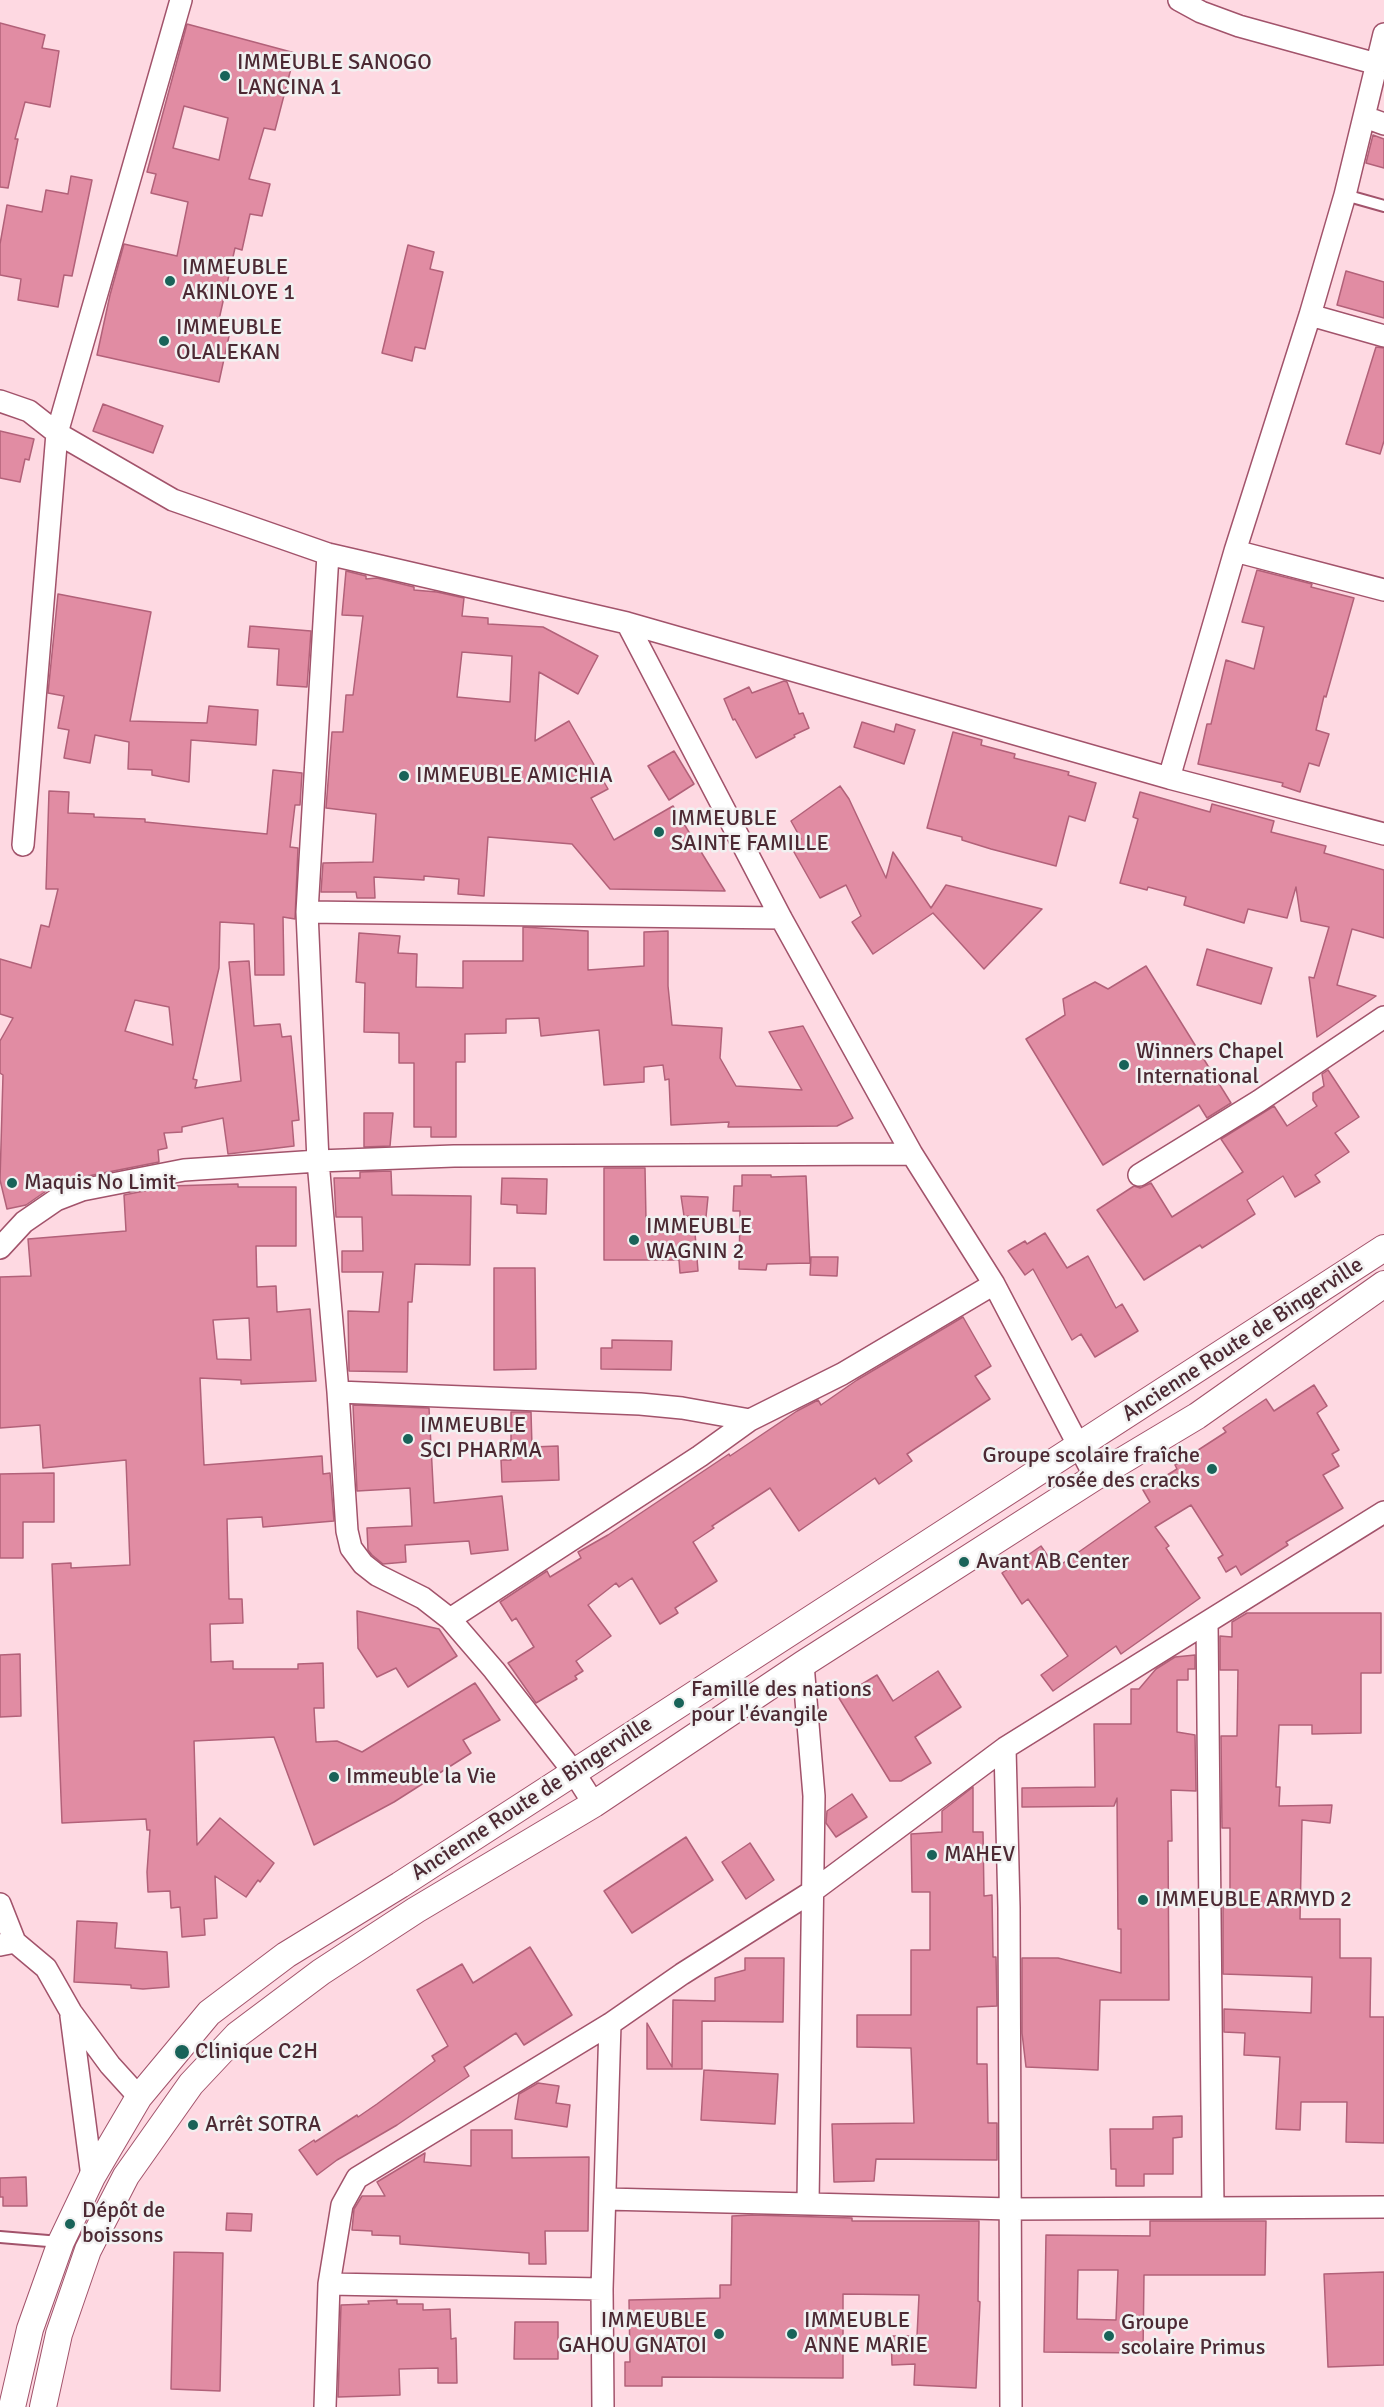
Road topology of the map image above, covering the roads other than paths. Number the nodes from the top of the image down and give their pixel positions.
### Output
1 (181, 0) edge
2 (1179, 0) edge
3 (1384, 34) edge
4 (1377, 64) junction
5 (1374, 121) edge
6 (1345, 195) junction
7 (1384, 206) edge
8 (1310, 315) junction
9 (1384, 336) edge
10 (0, 401) edge
11 (57, 433) junction
12 (1236, 551) junction
13 (328, 555) junction
14 (1384, 590) edge
15 (627, 623) junction
16 (1169, 778) junction
17 (1384, 834) edge
18 (23, 845) dead end
19 (307, 912) junction
20 (781, 918) junction
21 (1384, 1017) edge
22 (912, 1154) junction
23 (318, 1161) junction
24 (1140, 1175) dead end
25 (0, 1248) edge
26 (1384, 1248) edge
27 (994, 1284) junction
28 (1384, 1284) edge
29 (338, 1392) junction
30 (750, 1420) junction
31 (1080, 1446) junction
32 (1095, 1477) junction
33 (1384, 1512) edge
34 (450, 1619) junction
35 (1207, 1623) junction
36 (803, 1664) junction
37 (1005, 1748) junction
38 (573, 1771) junction
39 (594, 1804) junction
40 (813, 1891) junction
41 (0, 1904) edge
42 (8, 1944) edge
43 (71, 2012) junction
44 (610, 2024) junction
45 (139, 2097) junction
46 (92, 2177) junction
47 (606, 2199) junction
48 (808, 2202) junction
49 (1384, 2207) edge
50 (1213, 2208) junction
51 (1011, 2209) junction
52 (0, 2237) edge
53 (61, 2242) junction
54 (329, 2284) junction
55 (602, 2289) junction
56 (12, 2407) edge
57 (43, 2407) edge
58 (325, 2407) edge
59 (603, 2407) edge
60 (1011, 2407) edge

1 - 11 street
2 - 4 street
3 - 4 street
4 - 5 street
5 - 6 street
6 - 7 lane
6 - 8 street
8 - 9 street
8 - 12 street
10 - 11 street
11 - 13 street
11 - 18 street
12 - 14 street
12 - 16 street
13 - 15 street
13 - 19 street
15 - 16 street
15 - 20 street
16 - 17 street
19 - 20 street
19 - 23 street
20 - 22 street
21 - 24 street
22 - 23 street
22 - 27 street
23 - 25 street
23 - 29 street
26 - 31 street, Ancienne Route de Bingerville
27 - 30 street
27 - 31 street
28 - 32 street, Ancienne Route de Bingerville
29 - 30 street
29 - 34 street
30 - 34 street
31 - 32 street
31 - 38 street, Ancienne Route de Bingerville
32 - 36 street, Ancienne Route de Bingerville
33 - 35 street
34 - 38 street
35 - 37 street
35 - 50 street
36 - 39 street, Ancienne Route de Bingerville
36 - 40 street
37 - 40 street
37 - 51 street
38 - 39 street
38 - 45 street, Ancienne Route de Bingerville
39 - 57 street, Ancienne Route de Bingerville
40 - 44 street
40 - 48 street
41 - 42 street
42 - 43 street
43 - 45 street
43 - 46 street
44 - 47 street
44 - 54 street
45 - 46 street, Ancienne Route de Bingerville
46 - 53 street, Ancienne Route de Bingerville
47 - 48 street
47 - 55 street
48 - 51 street
49 - 50 street
50 - 51 street
51 - 60 street
52 - 53 lane
53 - 56 street, Ancienne Route de Bingerville
54 - 55 street
54 - 58 street
55 - 59 street

